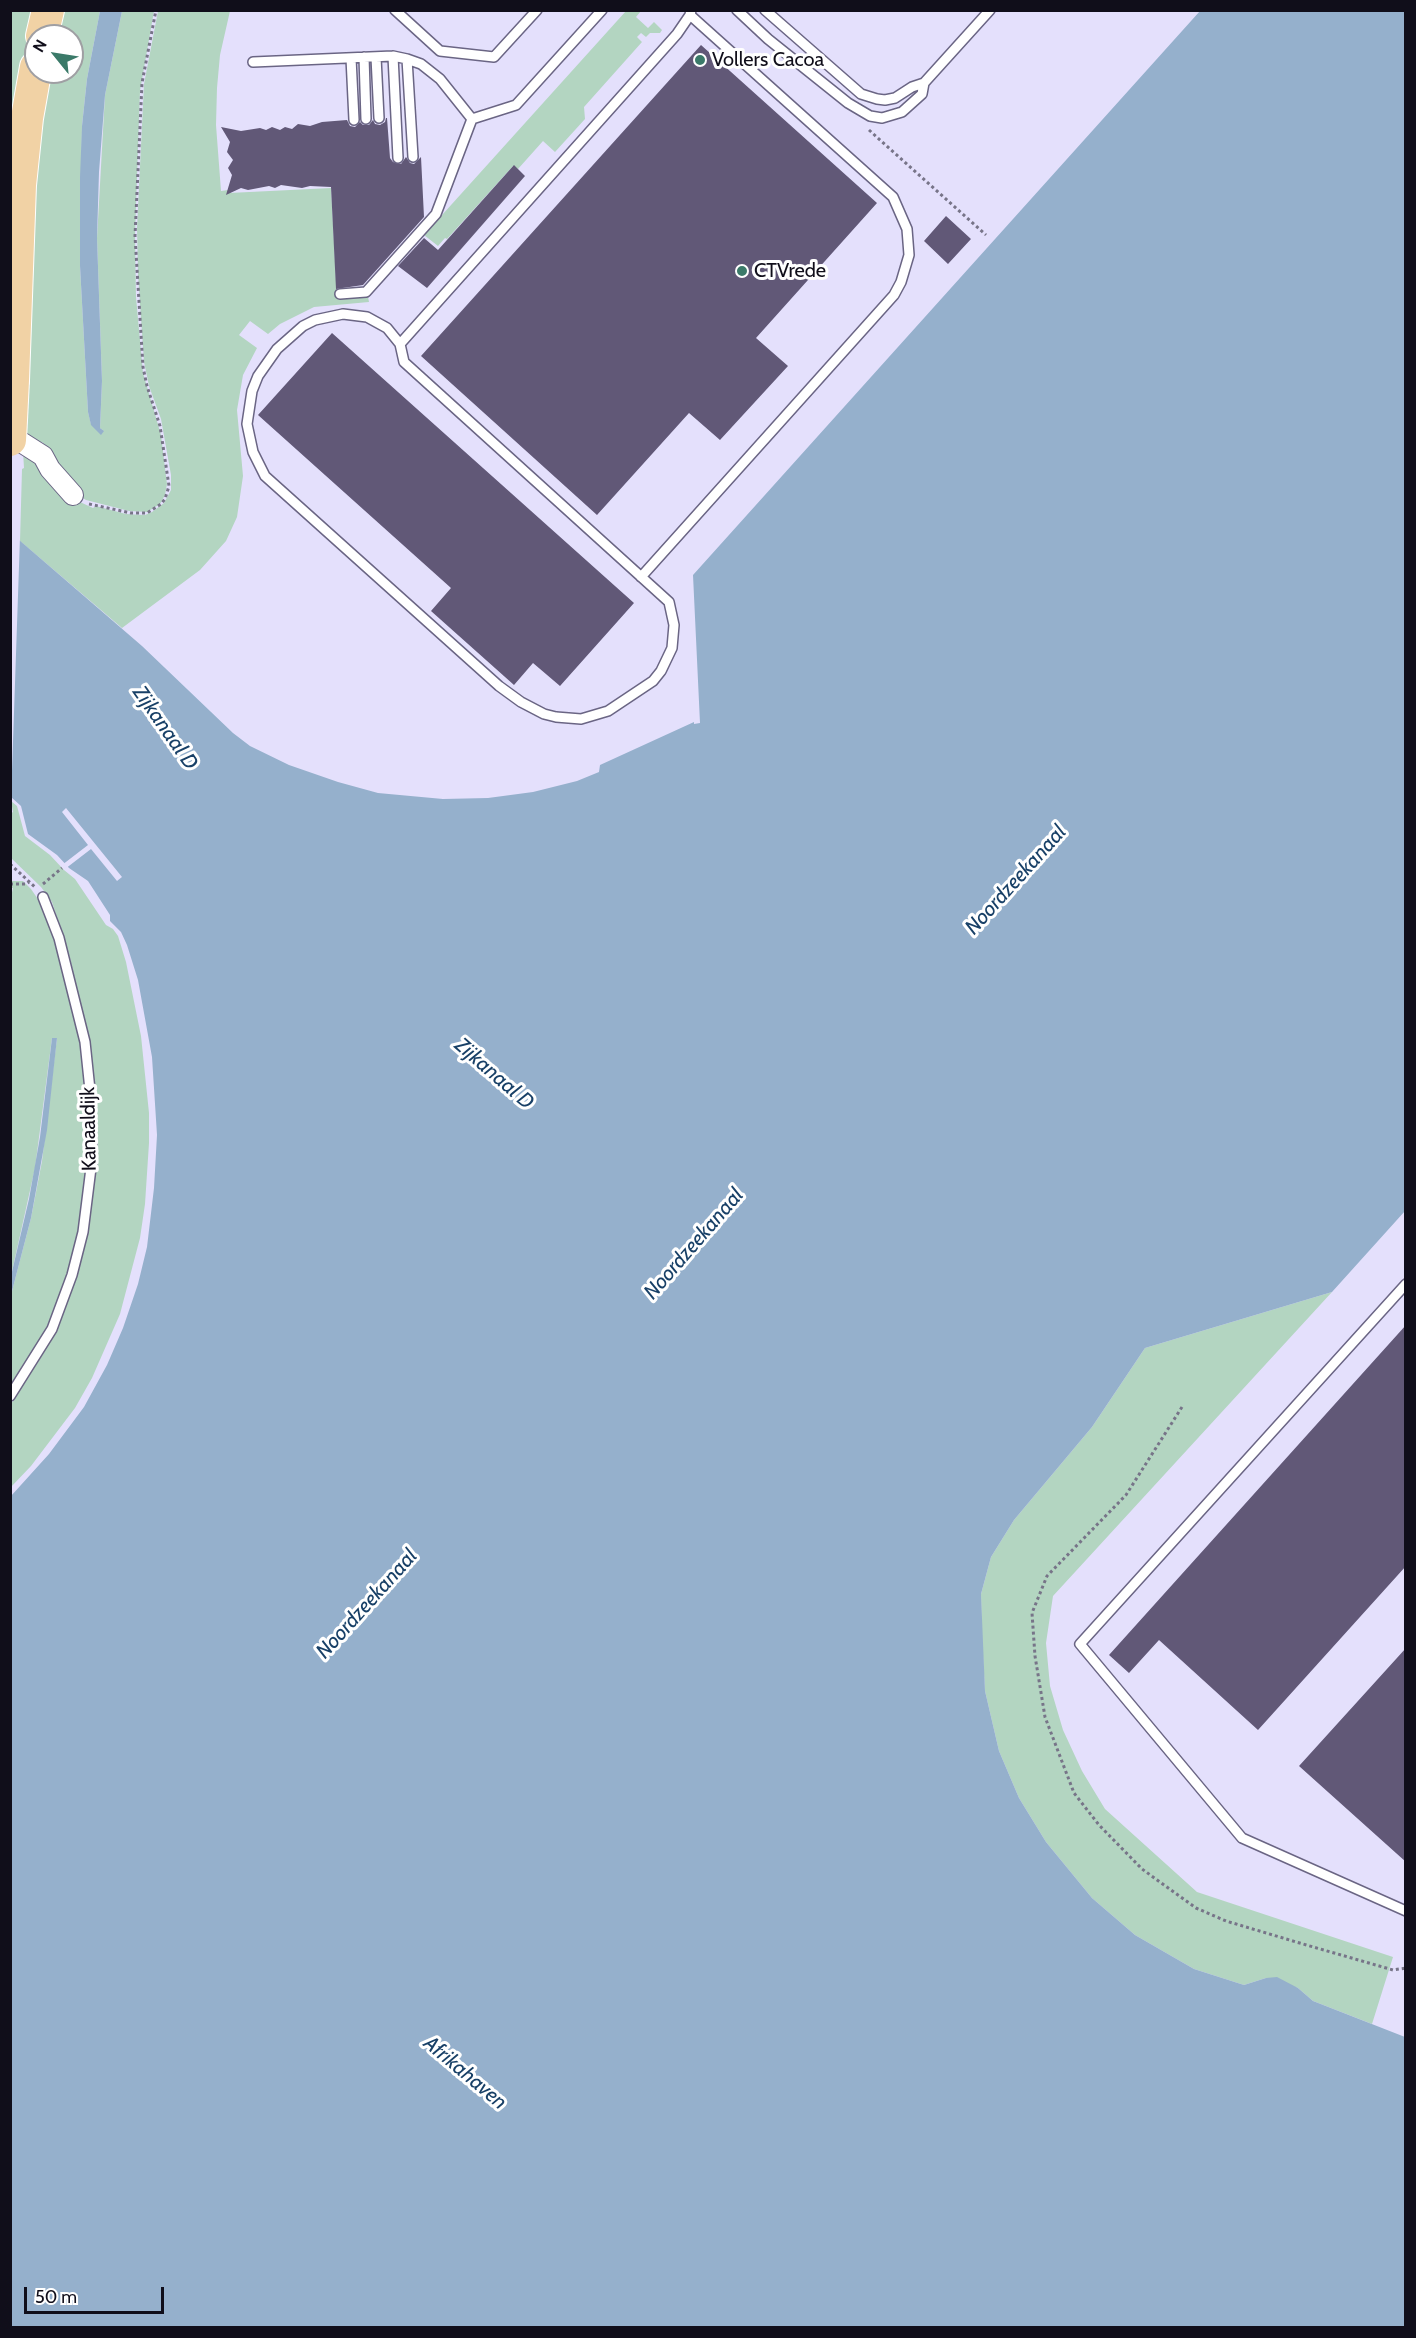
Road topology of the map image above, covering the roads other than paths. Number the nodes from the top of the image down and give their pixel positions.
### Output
1 (394, 10) edge
2 (537, 10) edge
3 (602, 10) edge
4 (737, 10) edge
5 (765, 10) edge
6 (990, 10) edge
7 (690, 13) edge
8 (393, 56) junction
9 (364, 57) junction
10 (376, 57) junction
11 (351, 58) junction
12 (407, 59) junction
13 (254, 62) dead end
14 (924, 83) junction
15 (33, 84) edge
16 (379, 118) dead end
17 (366, 119) dead end
18 (472, 119) junction
19 (354, 120) dead end
20 (413, 157) dead end
21 (398, 158) dead end
22 (340, 294) dead end
23 (400, 344) junction
24 (10, 438) edge
25 (73, 495) road end
26 (641, 577) junction
27 (40, 893) road end
28 (1406, 1284) edge
29 (10, 1396) edge
30 (1406, 1911) edge

1 - 2 lane
3 - 18 lane
4 - 14 lane
5 - 14 lane
6 - 14 lane
7 - 23 lane
7 - 26 lane
8 - 10 lane
8 - 12 lane
8 - 21 lane
9 - 10 lane
9 - 11 lane
9 - 17 lane
10 - 16 lane
11 - 13 lane
11 - 19 lane
12 - 18 lane
12 - 20 lane
15 - 24 main road, bridge
18 - 22 lane
23 - 26 lane
23 - 26 lane
24 - 25 street
27 - 29 lane, Kanaaldijk
28 - 30 lane

